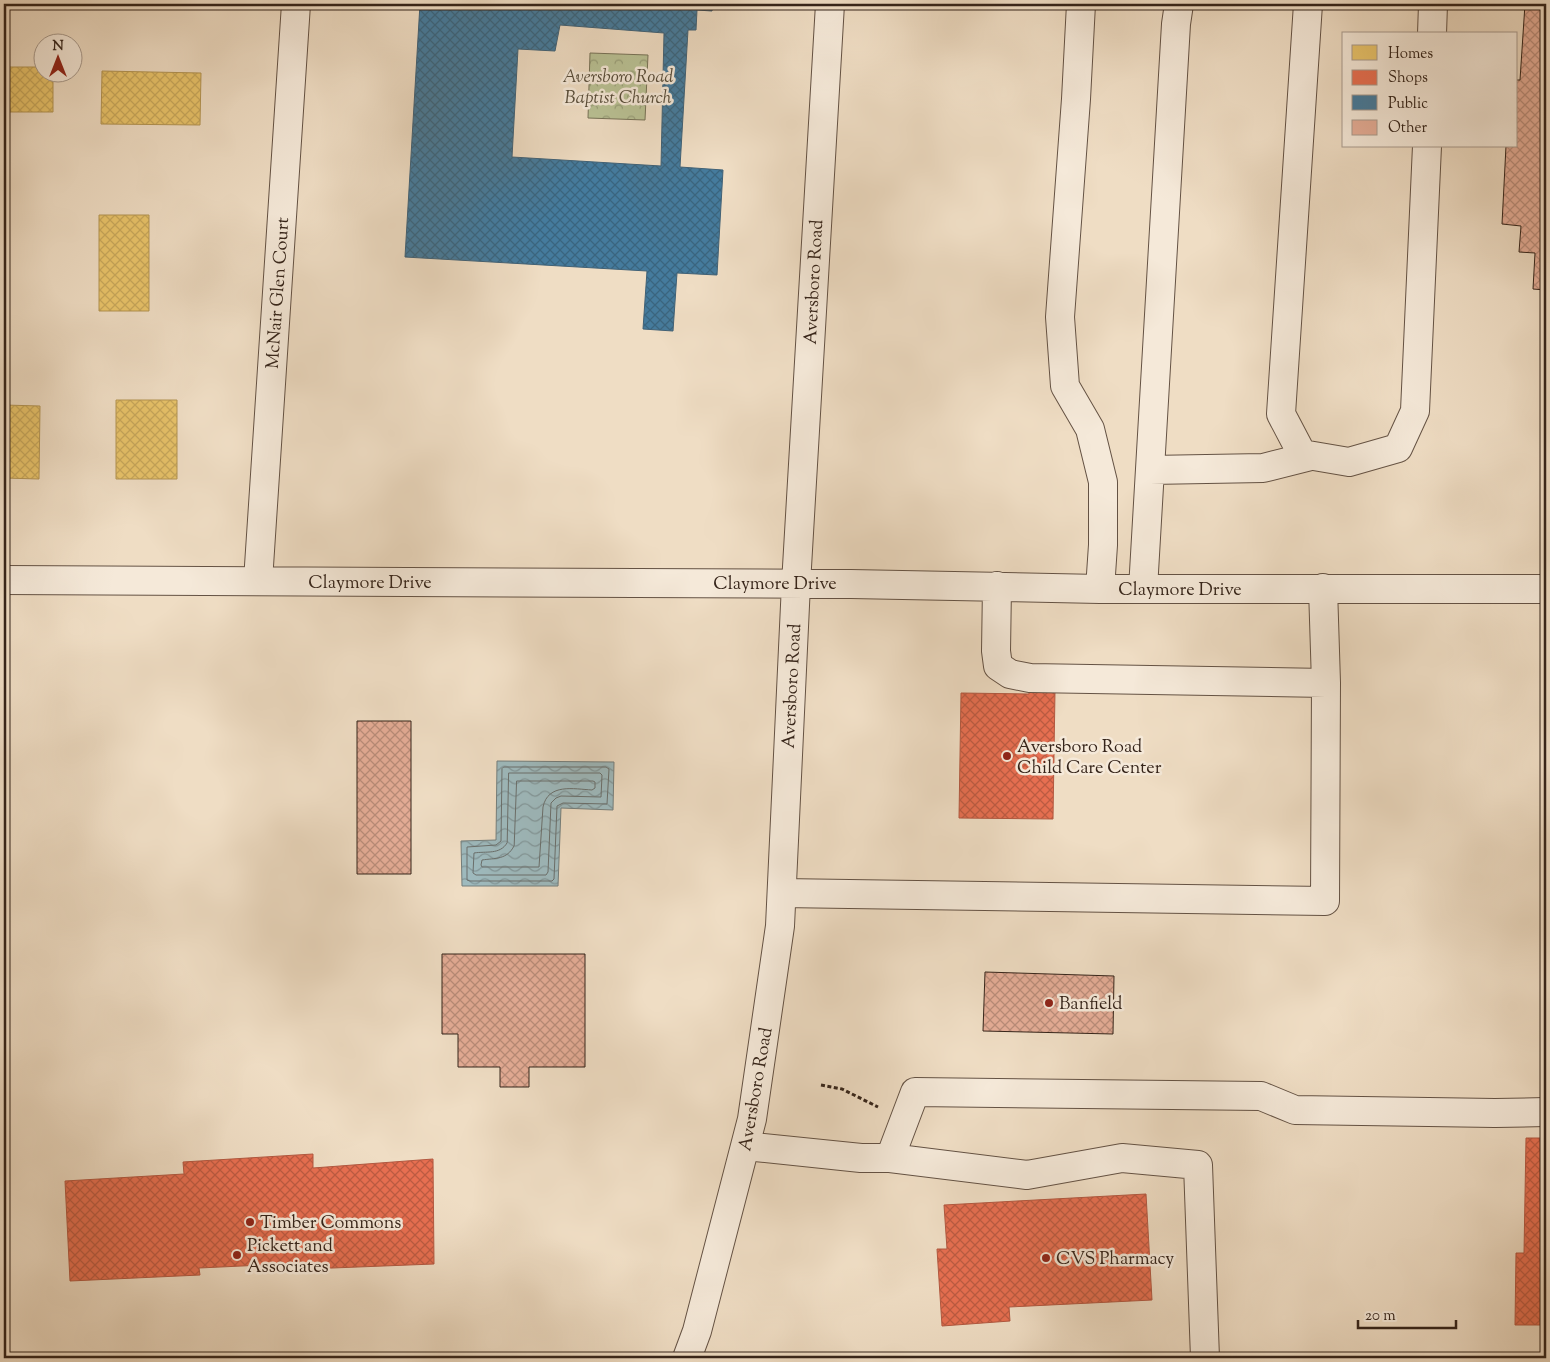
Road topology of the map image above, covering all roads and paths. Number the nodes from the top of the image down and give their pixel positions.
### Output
1 (296, 4) edge
2 (830, 4) edge
3 (1081, 4) edge
4 (1179, 4) edge
5 (1308, 4) edge
6 (1433, 4) edge
7 (1432, 32) edge
8 (1427, 148) edge
9 (1311, 456) junction
10 (1150, 470) junction
11 (4, 580) edge
12 (258, 581) junction
13 (796, 584) junction
14 (997, 586) junction
15 (1323, 588) junction
16 (1100, 589) junction
17 (1143, 589) junction
18 (1546, 589) edge
19 (1326, 683) junction
20 (782, 893) junction
21 (821, 1084) dead end
22 (886, 1109) dead end
23 (1546, 1112) edge
24 (745, 1146) junction
25 (890, 1158) junction
26 (687, 1358) edge
27 (1205, 1358) edge

1 - 12 street, McNair Glen Court
2 - 13 street, Aversboro Road
3 - 16 street
4 - 10 street
5 - 9 street
6 - 7 street
8 - 9 street
9 - 10 street
10 - 17 street
11 - 12 street, Claymore Drive
12 - 13 street, Claymore Drive
13 - 14 street, Claymore Drive
13 - 20 street, Aversboro Road
14 - 16 street, Claymore Drive
14 - 19 street
15 - 17 street, Claymore Drive
15 - 18 street, Claymore Drive
15 - 19 street
16 - 17 street, Claymore Drive
19 - 20 street
20 - 24 street, Aversboro Road
21 - 22 path
23 - 25 street
24 - 25 street
24 - 26 street, Aversboro Road
25 - 27 street

